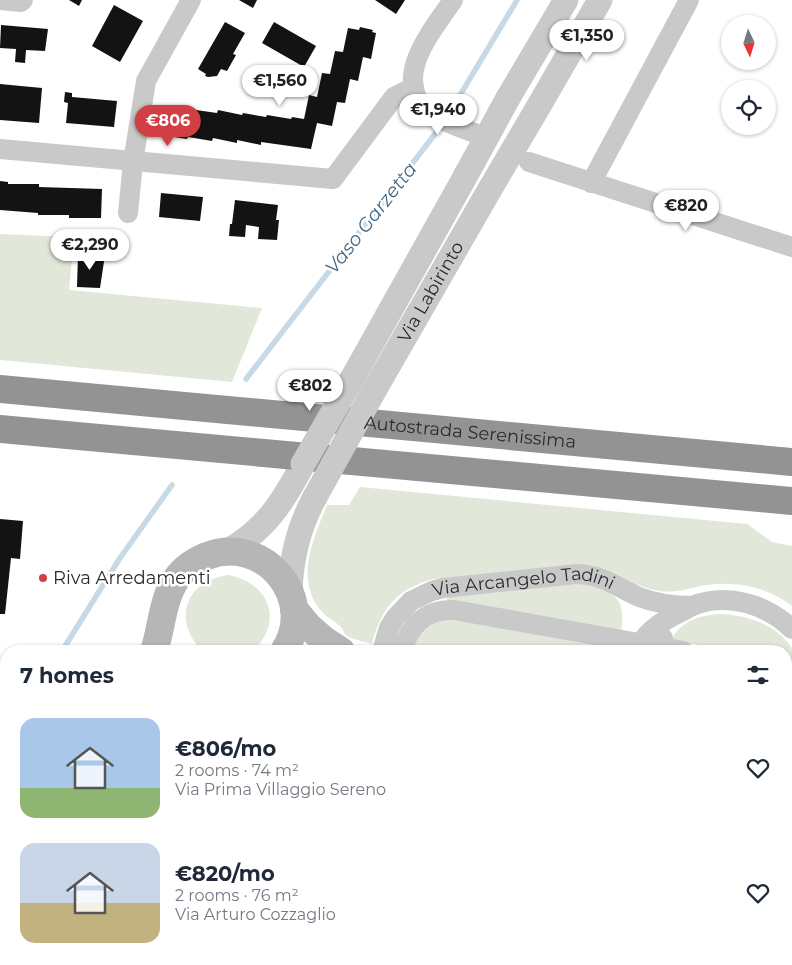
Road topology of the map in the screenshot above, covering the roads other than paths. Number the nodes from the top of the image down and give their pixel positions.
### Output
1 (1, 0) edge
2 (23, 0) edge
3 (191, 0) edge
4 (453, 0) edge
5 (566, 0) edge
6 (600, 0) edge
7 (689, 0) edge
8 (414, 88) junction
9 (477, 134) dead end
10 (0, 149) edge
11 (133, 162) junction
12 (529, 162) dead end
13 (591, 183) junction
14 (128, 213) dead end
15 (792, 247) edge
16 (0, 389) edge
17 (0, 429) edge
18 (792, 462) edge
19 (792, 501) edge
20 (228, 551) junction
21 (292, 601) junction
22 (165, 605) junction
23 (693, 606) junction
24 (792, 629) edge
25 (656, 641) edge
26 (155, 645) edge
27 (172, 645) edge
28 (287, 645) edge
29 (332, 645) edge
30 (384, 645) edge
31 (404, 645) edge
32 (649, 645) edge

1 - 2 street
3 - 11 street
4 - 8 street
5 - 20 street, Via Labirinto, bridge
6 - 21 street, Via Labirinto, bridge
7 - 13 street
8 - 9 street
8 - 11 street
10 - 11 street
11 - 14 street
12 - 13 street
13 - 15 street
16 - 18 highway, Autostrada Serenissima
17 - 19 highway
20 - 21 main road, Via Labirinto
20 - 22 main road, Via Labirinto
21 - 28 main road, Via Labirinto
21 - 29 main road
22 - 26 main road, Via Labirinto
22 - 27 main road, Via Labirinto
23 - 24 street, Via Arcangelo Tadini
23 - 25 street, Via Arcangelo Tadini
23 - 30 street, Via Arcangelo Tadini
31 - 32 street, Via Arcangelo Tadini

